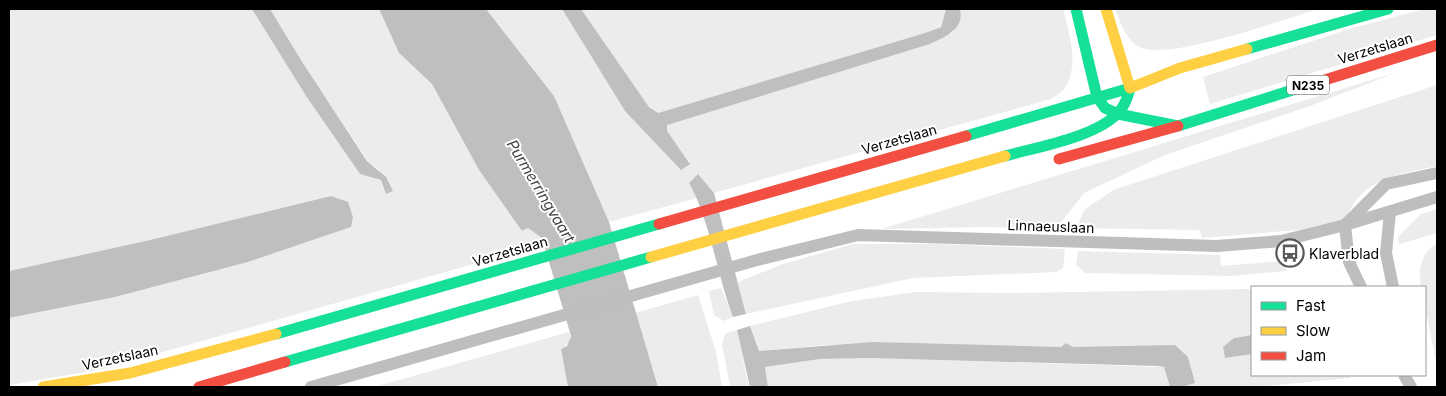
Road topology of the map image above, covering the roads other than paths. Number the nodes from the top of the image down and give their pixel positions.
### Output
1 (1076, 9) edge
2 (1106, 9) edge
3 (1388, 9) edge
4 (1437, 45) edge
5 (1130, 88) junction
6 (1097, 98) junction
7 (1118, 114) junction
8 (1178, 126) junction
9 (1045, 163) dead end
10 (1437, 173) edge
11 (1437, 197) edge
12 (1390, 212) junction
13 (1346, 225) junction
14 (1361, 286) edge
15 (1393, 286) edge
16 (1405, 376) edge
17 (43, 387) edge
18 (199, 387) edge
19 (311, 387) edge
20 (1411, 387) edge

1 - 6 main road
2 - 5 main road
3 - 5 main road, Verzetslaan
4 - 8 main road, Verzetslaan / N235
5 - 6 main road, Verzetslaan
5 - 7 main road
6 - 7 main road, Verzetslaan / N235
6 - 17 main road, Verzetslaan
7 - 8 main road, Verzetslaan / N235
7 - 18 main road
8 - 9 main road, Verzetslaan
10 - 13 lane
11 - 12 lane, Linnaeuslaan
12 - 13 lane, Linnaeuslaan
12 - 15 lane
13 - 14 lane
13 - 19 lane, Linnaeuslaan
16 - 20 lane

